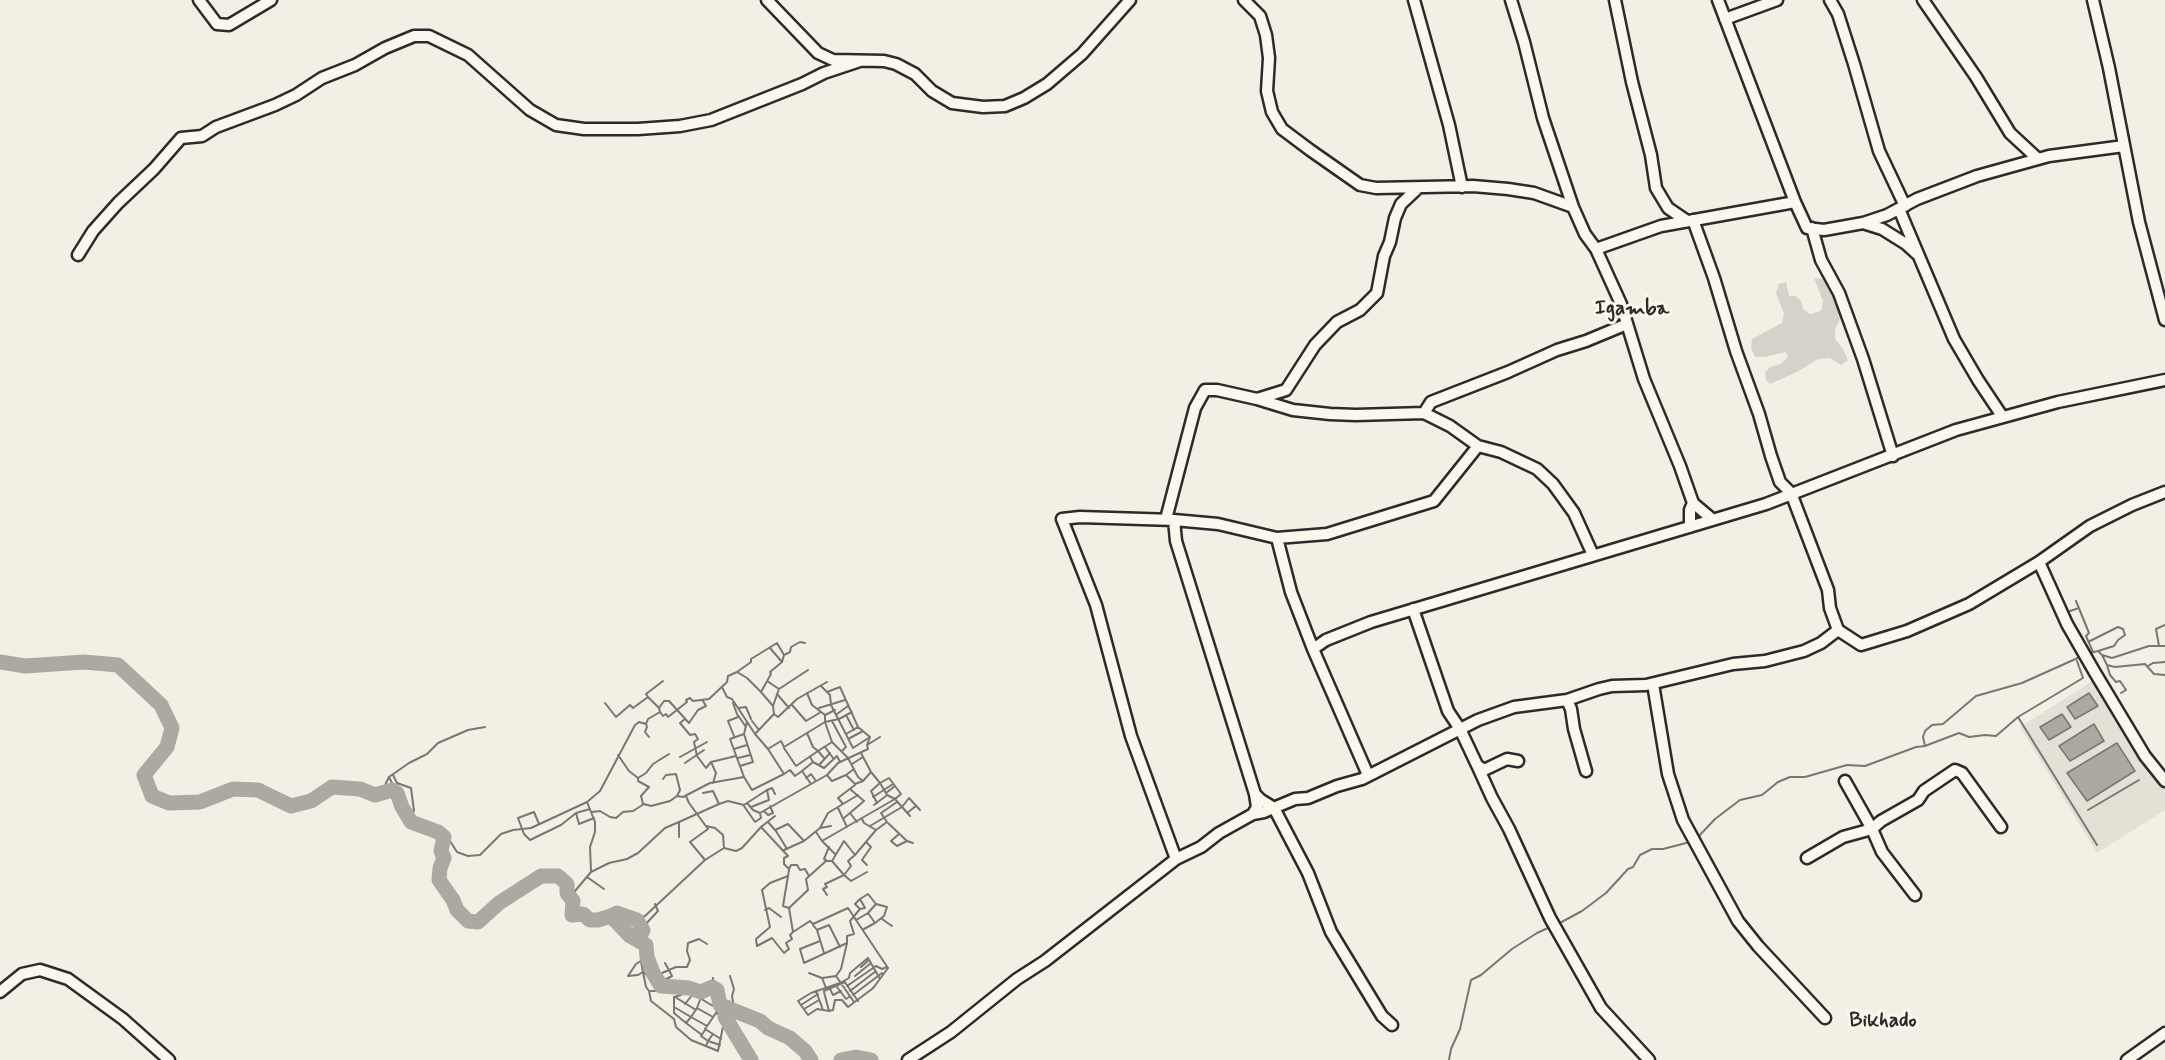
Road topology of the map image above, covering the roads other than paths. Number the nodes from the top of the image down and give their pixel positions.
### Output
1 (199, 0) edge
2 (271, 0) edge
3 (767, 0) edge
4 (1130, 0) edge
5 (1244, 0) edge
6 (1414, 0) edge
7 (1511, 0) edge
8 (1615, 0) edge
9 (1718, 0) edge
10 (1777, 0) edge
11 (1830, 0) edge
12 (1923, 0) edge
13 (2093, 0) edge
14 (1725, 19) junction
15 (860, 61) junction
16 (2124, 146) junction
17 (2038, 159) junction
18 (1462, 187) junction
19 (1418, 188) junction
20 (1795, 202) junction
21 (1573, 207) junction
22 (1902, 207) junction
23 (1690, 220) junction
24 (1863, 223) junction
25 (1812, 228) junction
26 (1596, 249) junction
27 (78, 255) dead end
28 (1920, 257) junction
29 (2165, 320) edge
30 (1627, 324) junction
31 (2165, 380) edge
32 (1257, 399) junction
33 (1424, 413) junction
34 (2001, 416) junction
35 (1478, 446) junction
36 (1893, 456) junction
37 (2165, 492) edge
38 (1791, 493) junction
39 (1693, 503) junction
40 (1170, 519) junction
41 (1712, 519) junction
42 (1690, 527) junction
43 (1277, 538) junction
44 (1593, 555) junction
45 (2039, 562) junction
46 (1413, 609) junction
47 (1838, 630) junction
48 (1313, 649) junction
49 (1653, 684) junction
50 (1567, 700) junction
51 (1460, 729) junction
52 (1518, 761) dead end
53 (1477, 765) junction
54 (1586, 771) dead end
55 (1368, 776) junction
56 (1845, 781) dead end
57 (2165, 781) edge
58 (1255, 794) junction
59 (1274, 808) junction
60 (1253, 813) junction
61 (2001, 827) dead end
62 (1872, 829) junction
63 (1807, 858) dead end
64 (1176, 859) junction
65 (1915, 895) dead end
66 (0, 992) edge
67 (1825, 1018) dead end
68 (1392, 1025) dead end
69 (2165, 1033) edge
70 (169, 1060) edge
71 (908, 1060) edge
72 (1649, 1060) edge
73 (2127, 1060) edge

1 - 2 street
3 - 15 street
4 - 15 street
5 - 19 street
6 - 18 street
7 - 21 street
8 - 23 street
9 - 14 street
10 - 14 street
11 - 22 street
12 - 17 street
13 - 16 street
14 - 20 street
15 - 27 street
16 - 17 street
16 - 29 street
17 - 22 street
18 - 19 street
18 - 21 street
19 - 32 street
20 - 23 street
20 - 25 street
21 - 26 street
22 - 24 street
22 - 28 street
23 - 26 street
23 - 38 street
24 - 25 street
24 - 28 street
25 - 36 street
26 - 30 street
28 - 34 street
30 - 33 street
30 - 39 street
31 - 34 street
32 - 33 street
32 - 40 street
33 - 35 street
34 - 36 street
35 - 43 street
35 - 44 street
36 - 38 street
37 - 45 street
38 - 41 street
38 - 47 street
39 - 41 street
39 - 42 street
40 - 43 street
40 - 58 street
40 - 64 street
41 - 42 street
42 - 44 street
43 - 48 street
44 - 46 street
45 - 47 street
45 - 57 street
46 - 48 street
46 - 51 street
47 - 49 street
48 - 55 street
49 - 50 street
49 - 67 street
50 - 51 street
50 - 54 street
51 - 53 street
51 - 55 street
52 - 53 street
53 - 72 street
55 - 59 street
56 - 62 street
58 - 59 street
58 - 60 street
59 - 60 street
59 - 68 street
60 - 64 street
61 - 62 street
62 - 63 street
62 - 65 street
64 - 71 street
66 - 70 street
69 - 73 street

